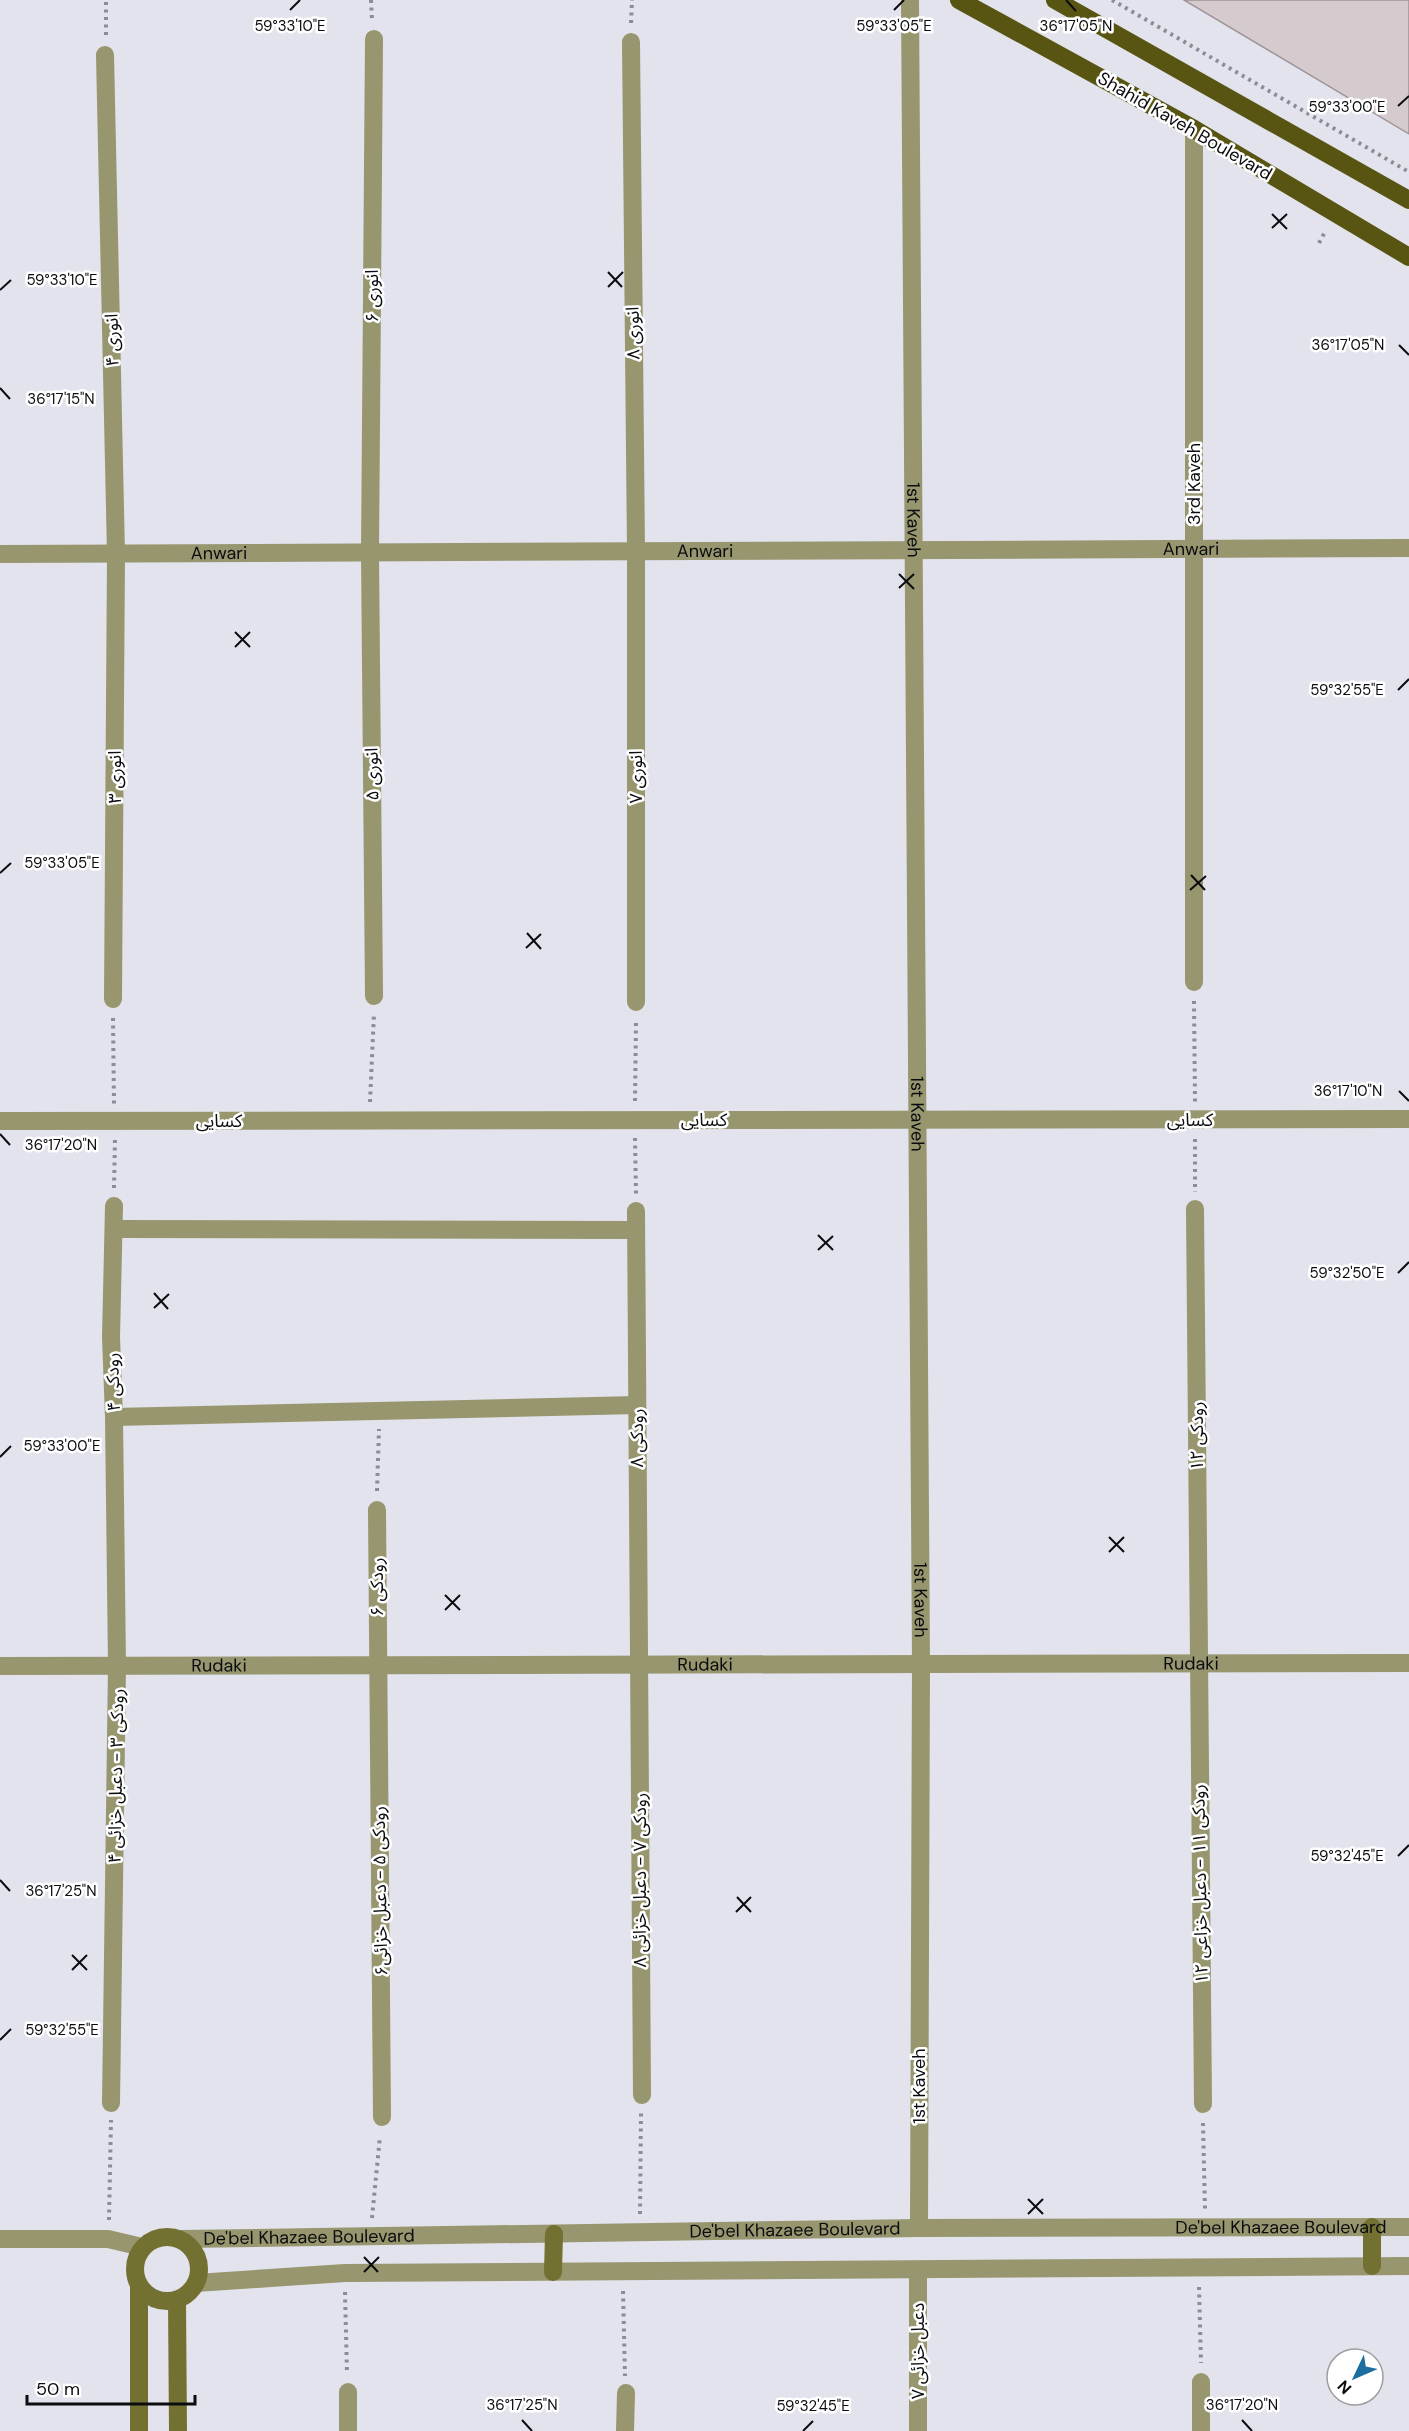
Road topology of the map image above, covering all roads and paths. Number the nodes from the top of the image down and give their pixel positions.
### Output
1 (106, 0) edge
2 (910, 0) edge
3 (959, 0) edge
4 (1055, 0) edge
5 (1112, 0) edge
6 (374, 39) dead end
7 (631, 42) dead end
8 (105, 55) joint
9 (1194, 129) junction
10 (1409, 172) edge
11 (1409, 200) edge
12 (1409, 257) edge
13 (1409, 548) edge
14 (1194, 549) junction
15 (914, 550) junction
16 (636, 551) junction
17 (370, 553) junction
18 (0, 554) edge
19 (116, 554) junction
20 (1194, 982) joint
21 (374, 996) joint
22 (113, 999) dead end
23 (636, 1002) dead end
24 (1409, 1119) edge
25 (918, 1120) junction
26 (1195, 1120) junction
27 (0, 1121) edge
28 (370, 1121) junction
29 (114, 1206) dead end
30 (1195, 1209) joint
31 (636, 1211) dead end
32 (114, 1230) junction
33 (636, 1230) junction
34 (637, 1405) junction
35 (379, 1411) junction
36 (114, 1417) junction
37 (377, 1510) joint
38 (1198, 1663) junction
39 (1409, 1663) edge
40 (921, 1664) junction
41 (378, 1665) junction
42 (639, 1665) junction
43 (0, 1666) edge
44 (117, 1666) junction
45 (642, 2095) joint
46 (111, 2103) joint
47 (1203, 2104) joint
48 (382, 2117) joint
49 (1206, 2227) junction
50 (1372, 2227) junction
51 (1409, 2227) edge
52 (919, 2228) junction
53 (640, 2232) junction
54 (554, 2234) junction
55 (370, 2236) junction
56 (0, 2239) edge
57 (108, 2239) junction
58 (181, 2239) junction
59 (142, 2247) junction
60 (1372, 2266) junction
61 (1409, 2266) edge
62 (1198, 2268) junction
63 (918, 2271) junction
64 (553, 2272) junction
65 (622, 2272) junction
66 (345, 2273) junction
67 (196, 2283) junction
68 (140, 2287) junction
69 (177, 2300) junction
70 (1201, 2382) joint
71 (348, 2392) joint
72 (626, 2393) joint
73 (140, 2431) edge
74 (178, 2431) edge
75 (348, 2431) edge
76 (625, 2431) edge
77 (918, 2431) edge
78 (1201, 2431) edge

1 - 8 path
2 - 15 street, 1st Kaveh
3 - 9 main road, Shahid Kaveh Boulevard
4 - 11 main road
5 - 10 path
6 - 17 street, انوری ۶
7 - 16 street, انوری ۸
8 - 19 street, انوری ۴
9 - 12 main road, Shahid Kaveh Boulevard
9 - 14 street, 3rd Kaveh
13 - 14 street, Anwari
14 - 15 street, Anwari
14 - 20 street, 3rd Kaveh
15 - 16 street, Anwari
15 - 25 street, 1st Kaveh
16 - 17 street, Anwari
16 - 23 street, انوری ۷
17 - 19 street, Anwari
17 - 21 street, انوری ۵
18 - 19 street, Anwari
19 - 22 street, انوری ۳
20 - 26 path
21 - 28 path
24 - 26 street, کسایی
25 - 26 street, کسایی
25 - 28 street, کسایی
25 - 40 street, 1st Kaveh
26 - 30 path
27 - 28 street, کسایی
29 - 32 street, رودکی ۴
30 - 38 street, رودکی ۱۲
31 - 33 street, رودکی ۸
32 - 33 street
32 - 36 street, رودکی ۴
33 - 34 street, رودکی ۸
34 - 35 street
34 - 42 street, رودکی ۸
35 - 36 street
35 - 37 path
36 - 44 street, رودکی ۴
37 - 41 street, رودکی ۶
38 - 39 street, Rudaki
38 - 40 street, Rudaki
38 - 47 street, رودکی ۱۱ - دعبل خزاعی ۱۲
40 - 42 street, Rudaki
40 - 52 street, 1st Kaveh
41 - 42 street, Rudaki
41 - 44 street, Rudaki
41 - 48 street, رودکی ۵ - دعبل خزائی۶
42 - 45 street, رودکی ۷ - دعبل خزائی ۸
43 - 44 street, Rudaki
44 - 46 street, رودکی ۳ - دعبل خزائی ۴
45 - 53 path
46 - 57 path
47 - 49 path
48 - 55 path
49 - 50 street, De'bel Khazaee Boulevard
49 - 52 street, De'bel Khazaee Boulevard
50 - 51 street, De'bel Khazaee Boulevard
50 - 60 street
52 - 53 street, De'bel Khazaee Boulevard
53 - 54 street, De'bel Khazaee Boulevard
54 - 55 street, De'bel Khazaee Boulevard
54 - 64 street
55 - 58 street, De'bel Khazaee Boulevard
56 - 57 street
57 - 59 street
58 - 59 street
58 - 67 street
59 - 68 street
60 - 61 street, De'bel Khazaee Boulevard
60 - 62 street, De'bel Khazaee Boulevard
62 - 63 street, De'bel Khazaee Boulevard
62 - 70 path
63 - 65 street, De'bel Khazaee Boulevard
63 - 77 street, دعبل خزائی ۷
64 - 65 street, De'bel Khazaee Boulevard
64 - 66 street, De'bel Khazaee Boulevard
65 - 72 path
66 - 67 street, De'bel Khazaee Boulevard
66 - 71 path
67 - 69 street
68 - 69 street
68 - 73 street
69 - 74 street
70 - 78 street
71 - 75 street
72 - 76 street

